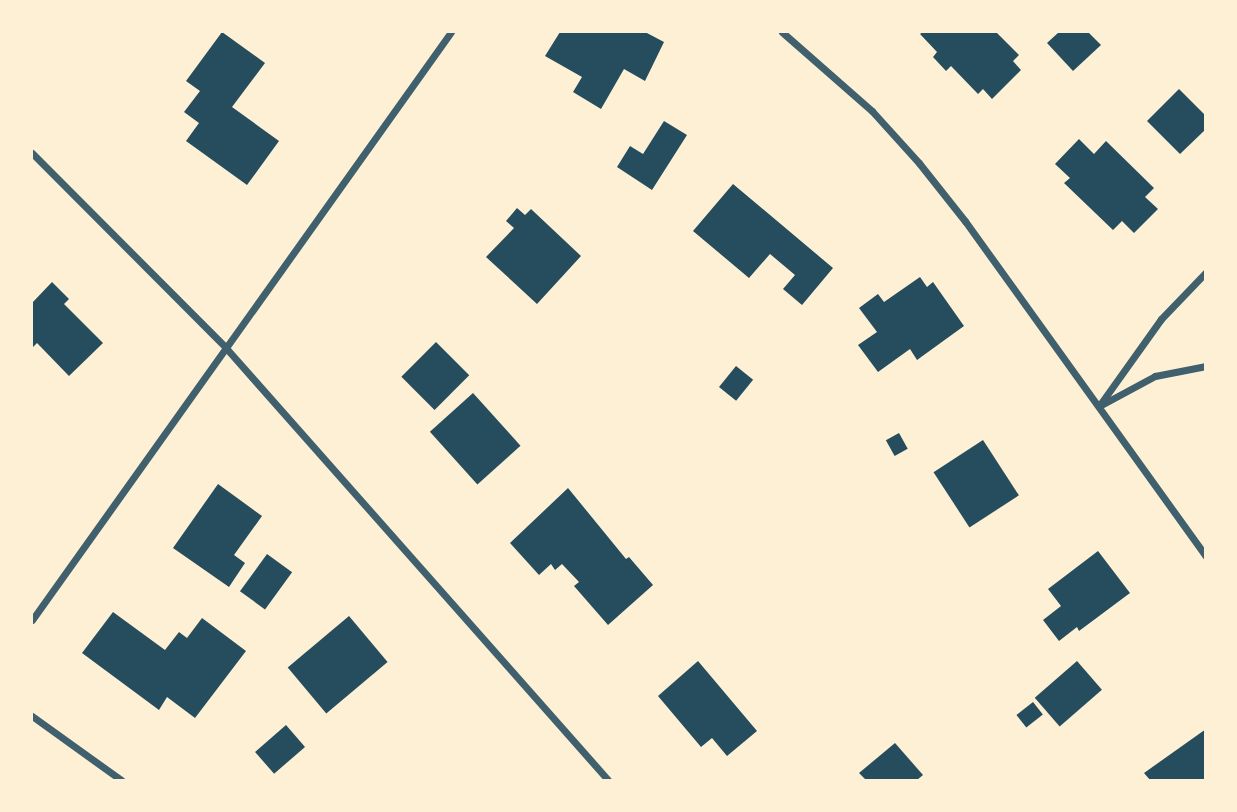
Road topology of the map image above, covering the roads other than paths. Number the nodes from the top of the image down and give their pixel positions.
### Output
1 (451, 32) edge
2 (782, 32) edge
3 (32, 153) edge
4 (1206, 272) edge
5 (226, 348) junction
6 (1206, 366) edge
7 (1099, 406) junction
8 (1206, 556) edge
9 (32, 620) edge
10 (32, 716) edge
11 (121, 780) edge
12 (608, 780) edge

1 - 5 street
2 - 7 street
3 - 5 street
4 - 7 street
5 - 9 street
5 - 12 street
6 - 7 street
7 - 8 street
10 - 11 street

